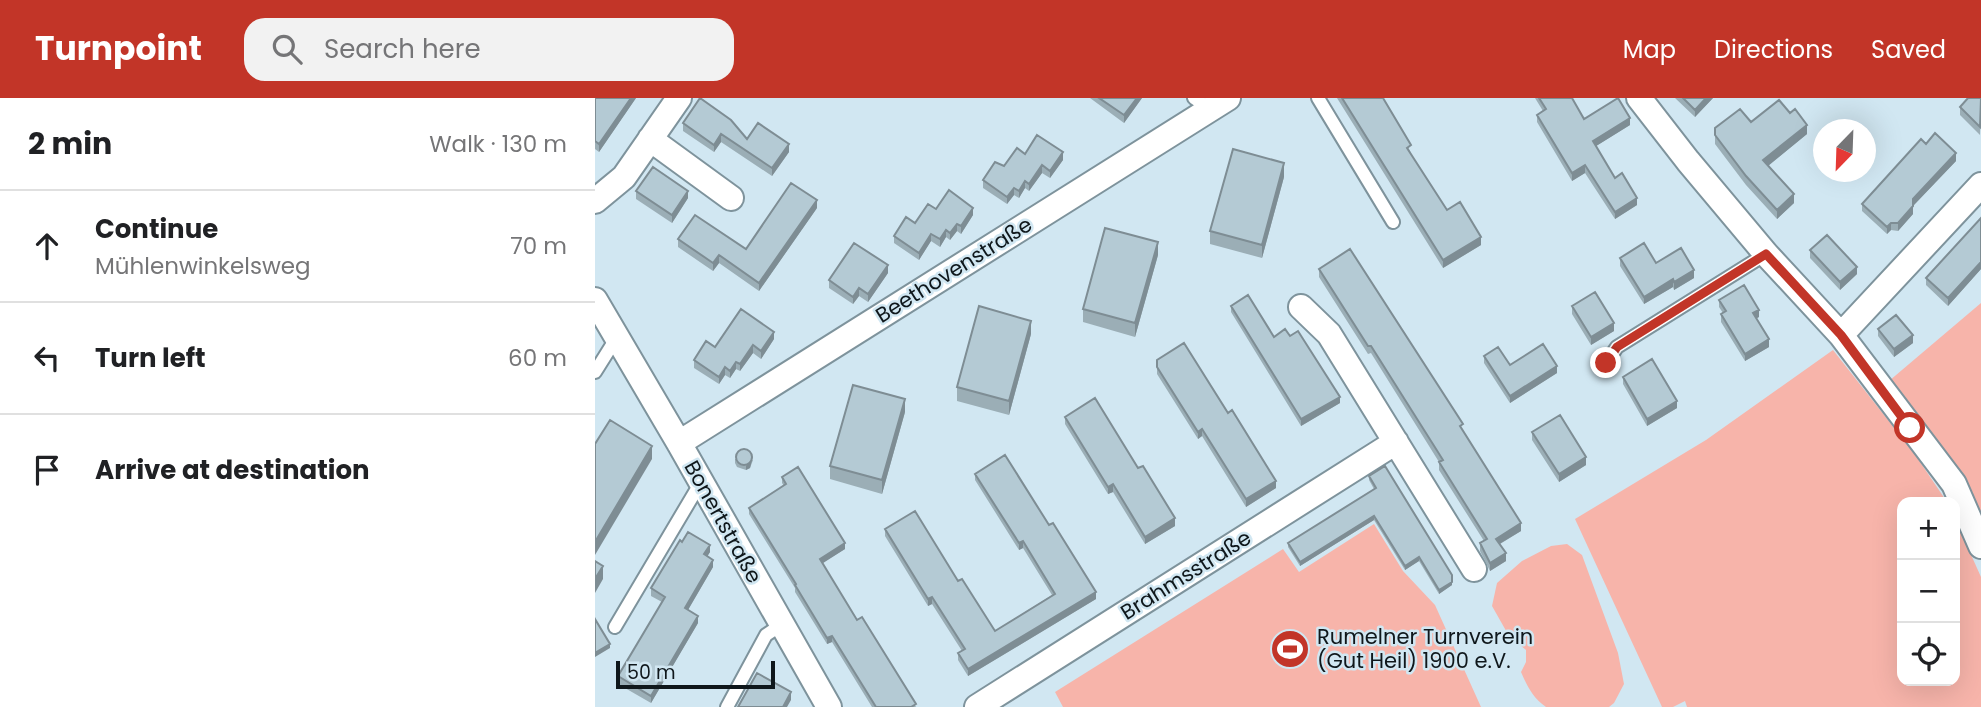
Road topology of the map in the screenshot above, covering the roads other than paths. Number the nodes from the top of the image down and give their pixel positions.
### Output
1 (679, 98) edge
2 (1318, 98) edge
3 (1639, 98) edge
4 (1211, 102) edge
5 (650, 139) junction
6 (1981, 184) edge
7 (731, 198) dead end
8 (595, 201) edge
9 (1393, 222) dead end
10 (1766, 254) junction
11 (595, 300) edge
12 (1301, 307) dead end
13 (1841, 335) junction
14 (617, 337) junction
15 (1606, 363) dead end
16 (595, 372) edge
17 (1396, 442) junction
18 (679, 443) junction
19 (701, 482) junction
20 (1981, 546) edge
21 (1474, 569) dead end
22 (781, 625) junction
23 (615, 627) dead end
24 (727, 707) edge
25 (829, 707) edge
26 (977, 707) edge

1 - 5 street
2 - 9 lane
3 - 10 street
4 - 18 street, Beethovenstraße
5 - 7 street
5 - 8 street
6 - 13 street
10 - 13 street
10 - 15 lane
11 - 14 street, Bonertstraße
12 - 17 street
13 - 20 street
14 - 16 lane
14 - 18 street, Bonertstraße
17 - 21 street
17 - 26 street, Brahmsstraße
18 - 19 street, Bonertstraße
19 - 22 street, Bonertstraße
19 - 23 lane
22 - 24 lane
22 - 25 street, Bonertstraße

